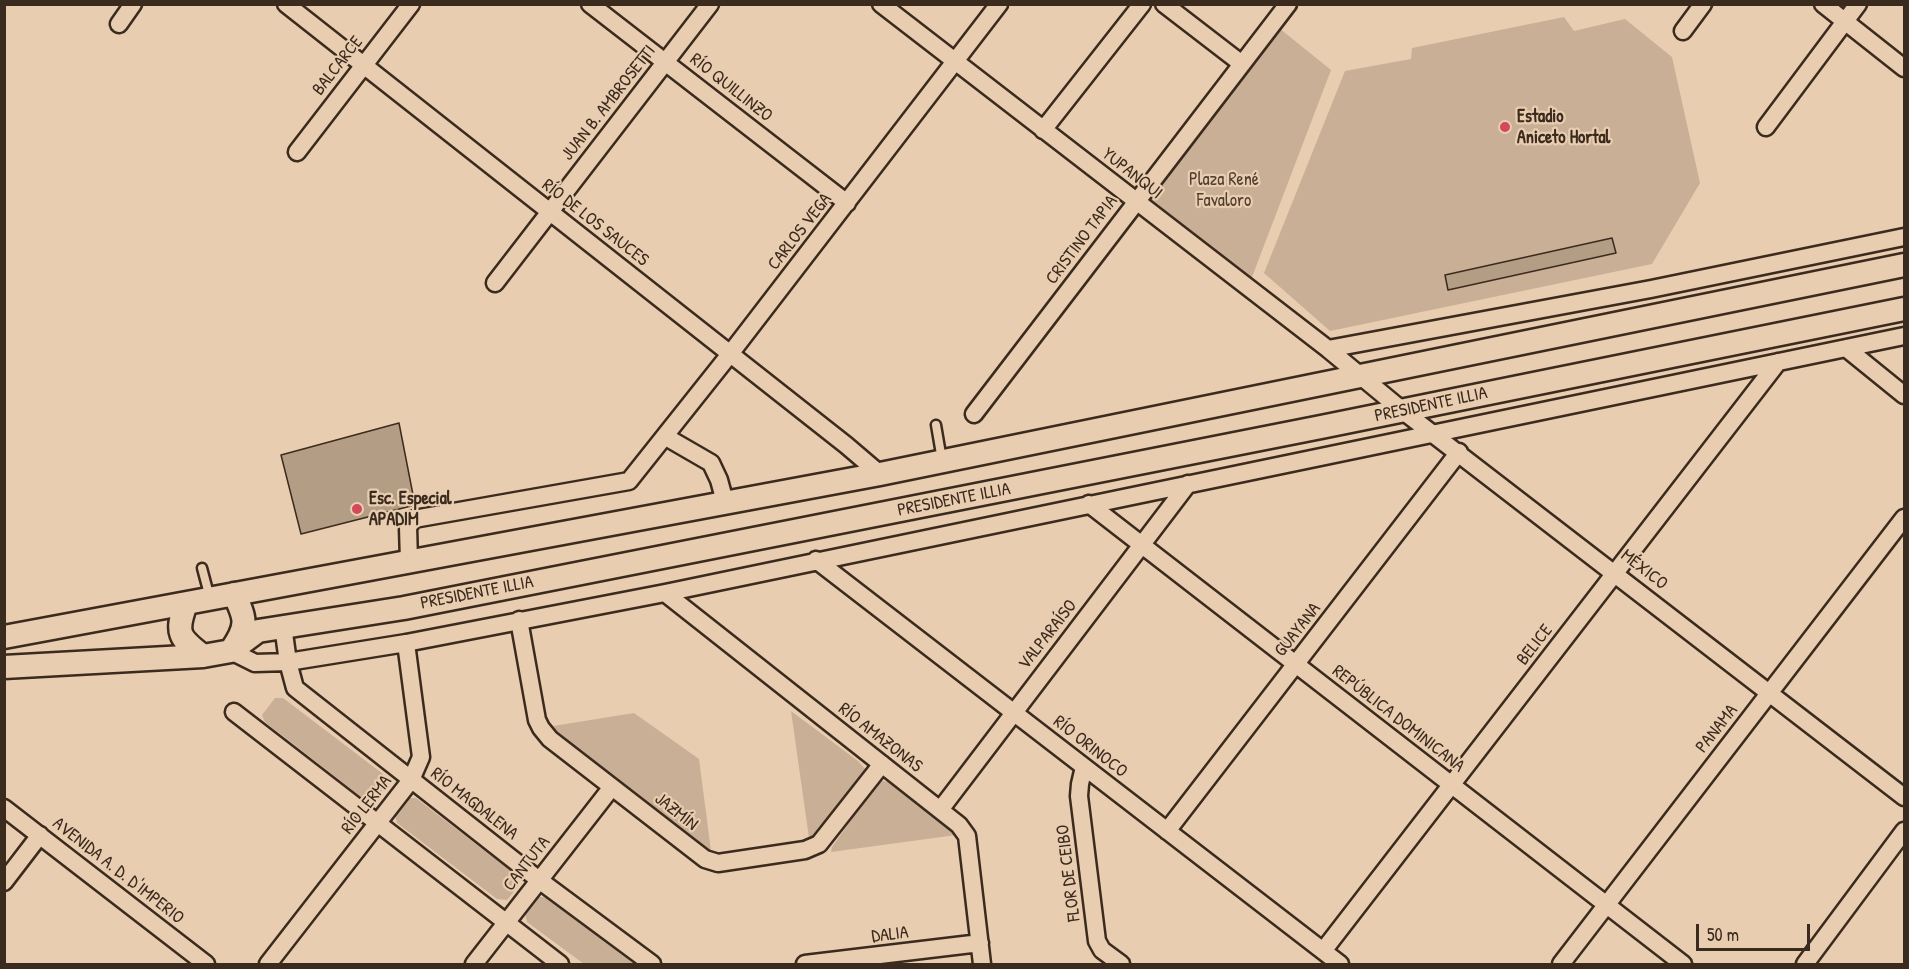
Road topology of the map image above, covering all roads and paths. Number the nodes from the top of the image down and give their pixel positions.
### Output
1 (133, 4) edge
2 (286, 4) edge
3 (411, 4) edge
4 (590, 4) edge
5 (710, 4) edge
6 (881, 4) edge
7 (999, 4) edge
8 (1142, 4) edge
9 (1164, 4) edge
10 (1288, 4) edge
11 (1703, 4) edge
12 (1823, 4) edge
13 (1858, 4) edge
14 (1845, 22) junction
15 (118, 24) dead end
16 (1683, 31) dead end
17 (955, 62) junction
18 (665, 63) junction
19 (1242, 64) junction
20 (364, 66) junction
21 (1905, 68) edge
22 (1766, 127) dead end
23 (1043, 130) junction
24 (297, 152) dead end
25 (1136, 201) junction
26 (847, 203) junction
27 (550, 212) junction
28 (1905, 237) edge
29 (1905, 265) edge
30 (495, 283) dead end
31 (1651, 289) junction
32 (1905, 309) edge
33 (1656, 315) junction
34 (1905, 336) edge
35 (1846, 348) junction
36 (1328, 349) junction
37 (730, 354) junction
38 (1778, 362) junction
39 (1359, 374) junction
40 (1905, 394) edge
41 (1403, 411) junction
42 (974, 414) dead end
43 (936, 425) dead end
44 (1434, 433) junction
45 (666, 437) junction
46 (1459, 452) junction
47 (942, 461) junction
48 (880, 474) junction
49 (1188, 484) junction
50 (725, 502) junction
51 (1089, 504) junction
52 (1905, 518) edge
53 (1142, 545) junction
54 (410, 561) junction
55 (816, 561) junction
56 (202, 568) dead end
57 (1615, 573) junction
58 (665, 593) junction
59 (234, 594) junction
60 (210, 599) junction
61 (186, 604) junction
62 (519, 620) junction
63 (283, 626) junction
64 (4, 637) edge
65 (406, 643) junction
66 (231, 651) junction
67 (203, 656) junction
68 (288, 662) junction
69 (1296, 664) junction
70 (4, 667) edge
71 (1770, 692) junction
72 (234, 712) dead end
73 (1012, 712) junction
74 (882, 764) junction
75 (1084, 767) junction
76 (411, 780) junction
77 (1451, 785) junction
78 (612, 787) junction
79 (1905, 796) edge
80 (4, 808) edge
81 (940, 810) junction
82 (378, 823) junction
83 (1167, 831) junction
84 (1905, 831) edge
85 (40, 835) junction
86 (539, 880) junction
87 (4, 882) edge
88 (1606, 905) junction
89 (506, 923) junction
90 (980, 944) junction
91 (1323, 951) junction
92 (206, 964) edge
93 (268, 964) edge
94 (474, 964) edge
95 (560, 964) edge
96 (652, 964) edge
97 (806, 964) edge
98 (982, 964) edge
99 (1121, 964) edge
100 (1340, 964) edge
101 (1561, 964) edge
102 (1683, 964) edge
103 (1805, 964) edge

1 - 15 street
2 - 20 street, RÍO DE LOS SAUCES
3 - 20 street, BALCARCE
4 - 18 street, RÍO QUILLINZO
5 - 18 street, JUAN B. AMBROSETTI
6 - 17 street, YUPANQUI
7 - 17 street, CARLOS VEGA
8 - 23 street
9 - 19 street
10 - 19 street, CRISTINO TAPIA
11 - 16 street
12 - 14 street
13 - 14 street
14 - 21 street
14 - 22 street
17 - 23 street, YUPANQUI
17 - 26 street, CARLOS VEGA
18 - 26 street, RÍO QUILLINZO
18 - 27 street, JUAN B. AMBROSETTI
19 - 25 street, CRISTINO TAPIA
20 - 24 street, BALCARCE
20 - 27 street, RÍO DE LOS SAUCES
23 - 25 street, YUPANQUI
25 - 36 street, YUPANQUI
25 - 42 street, CRISTINO TAPIA
26 - 37 street, CARLOS VEGA
27 - 30 street, JUAN B. AMBROSETTI
27 - 37 street, RÍO DE LOS SAUCES
28 - 31 street
29 - 33 main road
31 - 33 street
31 - 36 street
32 - 41 main road, PRESIDENTE ILLIA
33 - 39 main road
34 - 35 street
35 - 38 street
35 - 40 street
36 - 39 street, YUPANQUI
37 - 45 street, CARLOS VEGA
37 - 48 street, RÍO DE LOS SAUCES
38 - 44 street
38 - 57 street, BELICE
39 - 41 street, MÉXICO
39 - 47 main road
41 - 44 street, MÉXICO
41 - 63 main road, PRESIDENTE ILLIA
43 - 47 lane
44 - 46 street, MÉXICO
44 - 49 street
45 - 50 street
45 - 54 street, CARLOS VEGA
46 - 57 street, MÉXICO
46 - 69 street, GUAYANA
47 - 48 main road
48 - 50 main road
49 - 51 street
49 - 53 street, VALPARAÍSO
50 - 54 main road
51 - 53 street, REPÚBLICA DOMINICANA
51 - 55 street
52 - 71 street, PANAMA
53 - 69 street, REPÚBLICA DOMINICANA
53 - 73 street, VALPARAÍSO
54 - 59 main road
55 - 58 street
55 - 73 street, RÍO ORINOCO
56 - 60 lane
57 - 71 street, MÉXICO
57 - 77 street, BELICE
58 - 62 street
58 - 74 street, RÍO AMAZONAS
59 - 60 main road
59 - 66 main road
60 - 61 main road
61 - 64 main road
61 - 67 main road
62 - 65 street
62 - 78 street, JAZMÍN
63 - 66 main road, PRESIDENTE ILLIA
63 - 68 street, RÍO MAGDALENA
65 - 68 street
65 - 76 street, RÍO LERMA
66 - 67 main road, PRESIDENTE ILLIA
66 - 68 street
67 - 70 main road, PRESIDENTE ILLIA
68 - 76 street, RÍO MAGDALENA
69 - 77 street, REPÚBLICA DOMINICANA
69 - 83 street, GUAYANA
71 - 79 street, MÉXICO
71 - 88 street, PANAMA
72 - 82 street
73 - 75 street, RÍO ORINOCO
73 - 81 street, VALPARAÍSO
74 - 78 street, JAZMÍN
74 - 81 street, RÍO AMAZONAS
75 - 83 street, RÍO ORINOCO
75 - 99 street, FLOR DE CEIBO
76 - 82 street, RÍO LERMA
76 - 86 street, RÍO MAGDALENA
77 - 88 street, REPÚBLICA DOMINICANA
77 - 91 street, BELICE
78 - 86 street, CANTUTA
80 - 85 street, AVENIDA A. D. D'IMPERIO
81 - 90 street, RÍO AMAZONAS
82 - 89 street
82 - 93 street, RÍO LERMA
83 - 91 street, RÍO ORINOCO
84 - 103 street
85 - 87 street
85 - 92 street, AVENIDA A. D. D'IMPERIO
86 - 89 street, CANTUTA
86 - 96 street, RÍO MAGDALENA
88 - 101 street, PANAMA
88 - 102 street, REPÚBLICA DOMINICANA
89 - 94 street, CANTUTA
89 - 95 street
90 - 97 street, DALIA
90 - 98 street, RÍO AMAZONAS
91 - 100 street, RÍO ORINOCO

